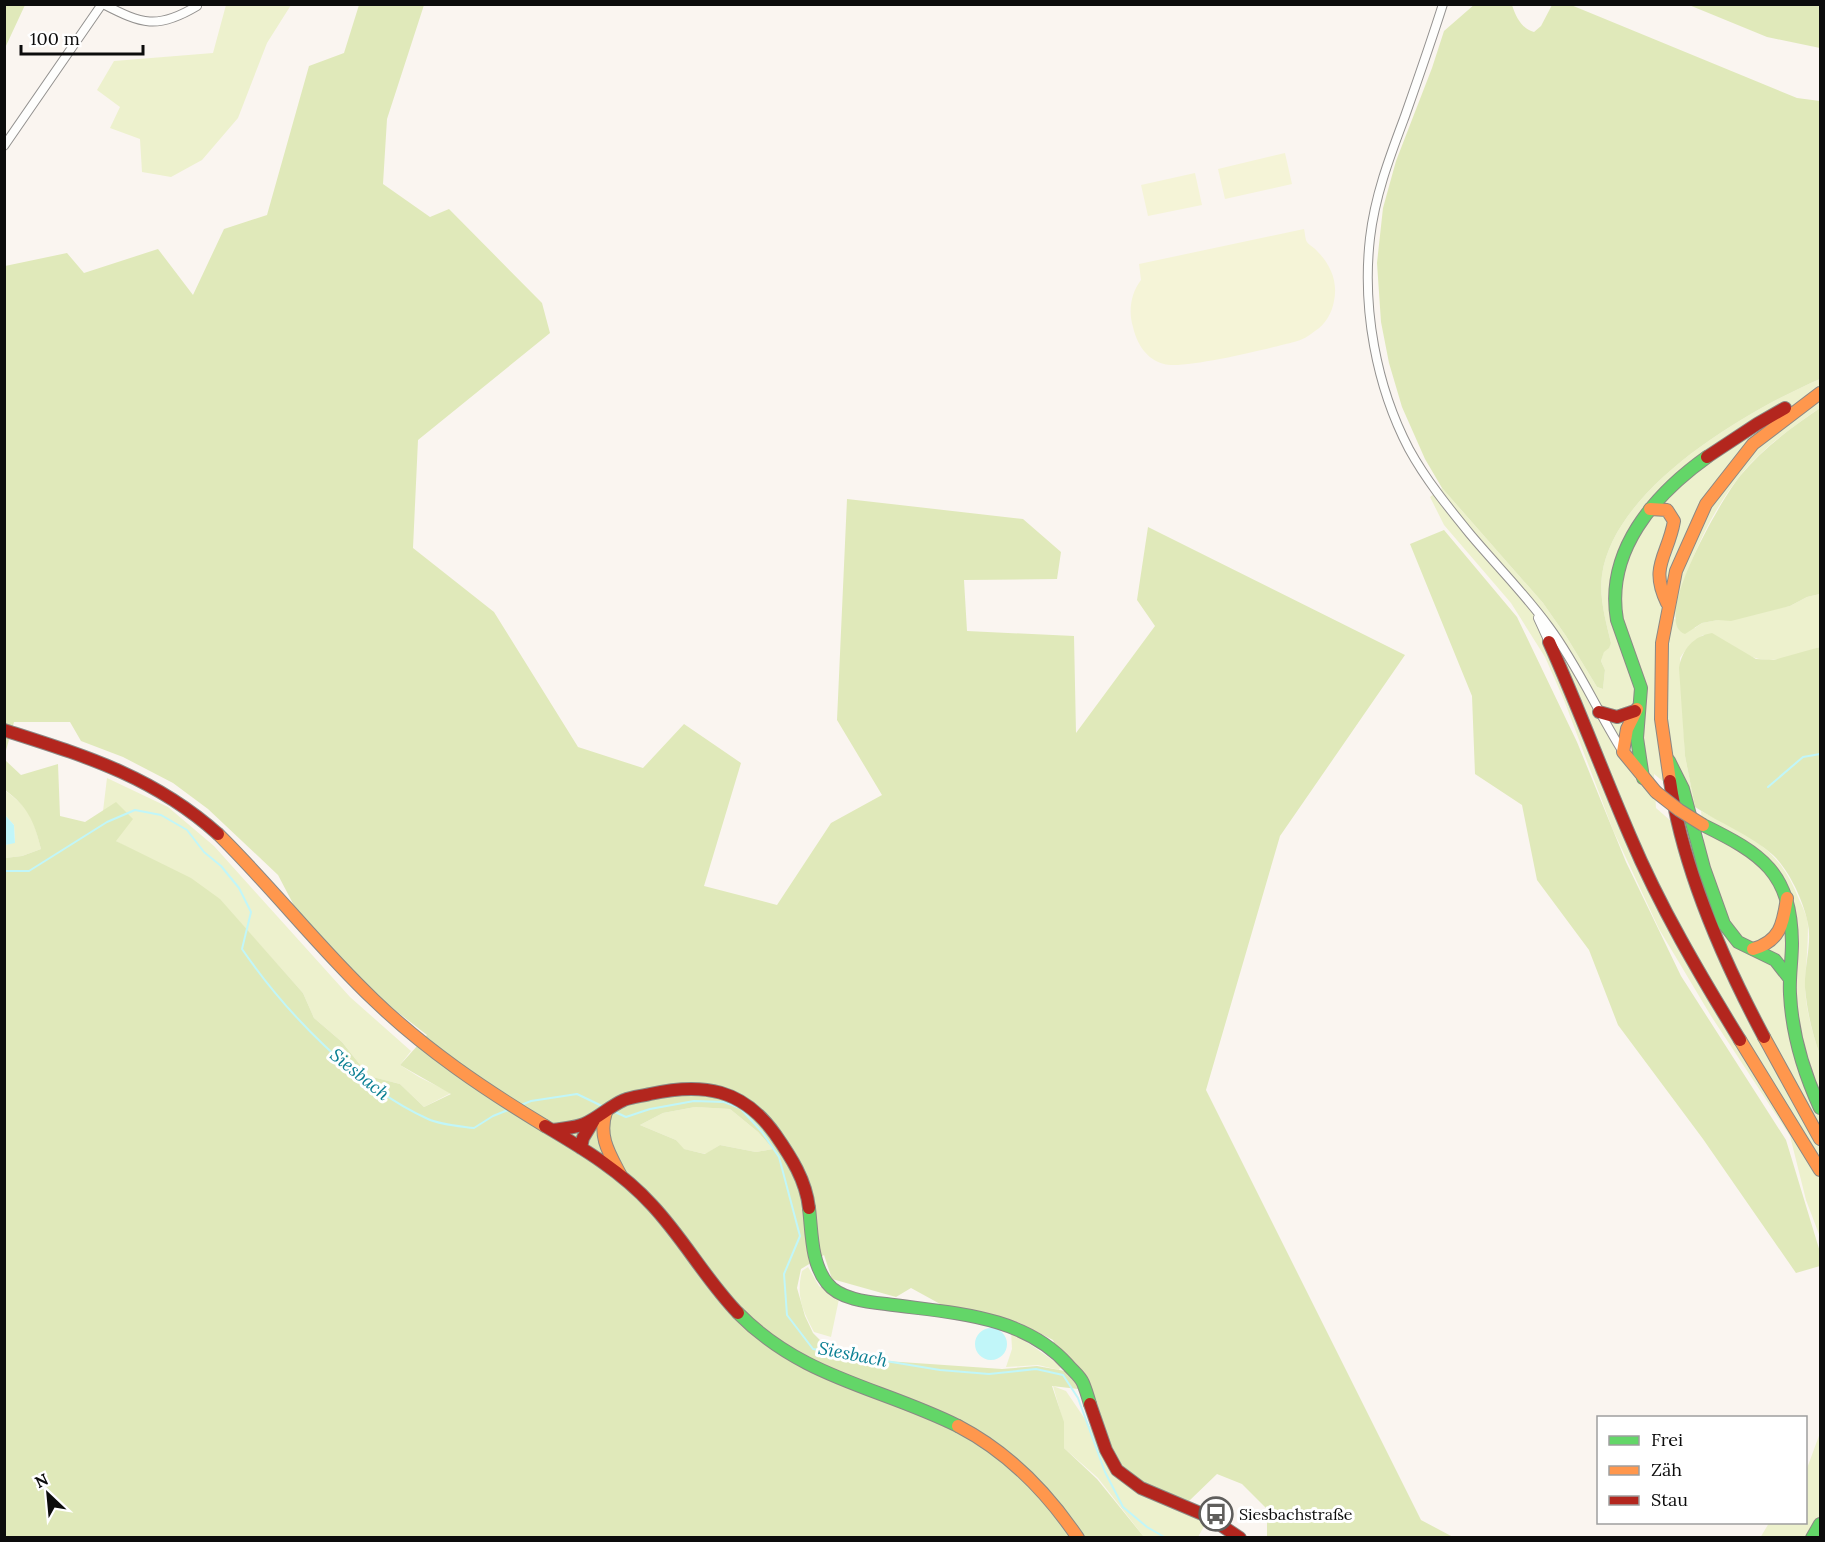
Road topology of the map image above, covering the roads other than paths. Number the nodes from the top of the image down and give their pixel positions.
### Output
1 (102, 4) edge
2 (1443, 4) edge
3 (197, 6) edge
4 (4, 146) edge
5 (1821, 393) edge
6 (1650, 509) junction
7 (1667, 603) junction
8 (1532, 604) junction
9 (1549, 642) joint
10 (1638, 707) junction
11 (1599, 712) junction
12 (4, 730) edge
13 (1623, 752) junction
14 (1665, 754) junction
15 (1643, 778) junction
16 (1787, 898) junction
17 (1753, 949) junction
18 (1790, 979) junction
19 (1800, 1101) junction
20 (1821, 1108) edge
21 (600, 1115) junction
22 (553, 1130) junction
23 (601, 1131) junction
24 (1821, 1139) edge
25 (581, 1148) junction
26 (1821, 1154) edge
27 (1821, 1170) edge
28 (620, 1174) junction
29 (1821, 1524) edge
30 (1078, 1538) edge
31 (1240, 1538) edge
32 (1812, 1538) edge

1 - 3 street
1 - 4 street
2 - 8 street
5 - 6 main road
5 - 7 main road
6 - 7 main road
6 - 10 main road
7 - 14 main road
8 - 9 street
8 - 11 street
9 - 27 main road
10 - 11 main road
10 - 13 main road
10 - 15 main road
11 - 13 street
12 - 22 main road
13 - 15 main road
14 - 17 main road
14 - 19 main road
15 - 16 main road, bridge
16 - 17 main road
16 - 18 main road
17 - 18 main road
18 - 20 main road
19 - 24 main road
19 - 26 main road
21 - 22 main road
21 - 23 main road
21 - 25 main road
21 - 31 main road
22 - 25 main road
23 - 25 main road
23 - 28 main road
25 - 28 main road
28 - 30 main road
29 - 32 main road

